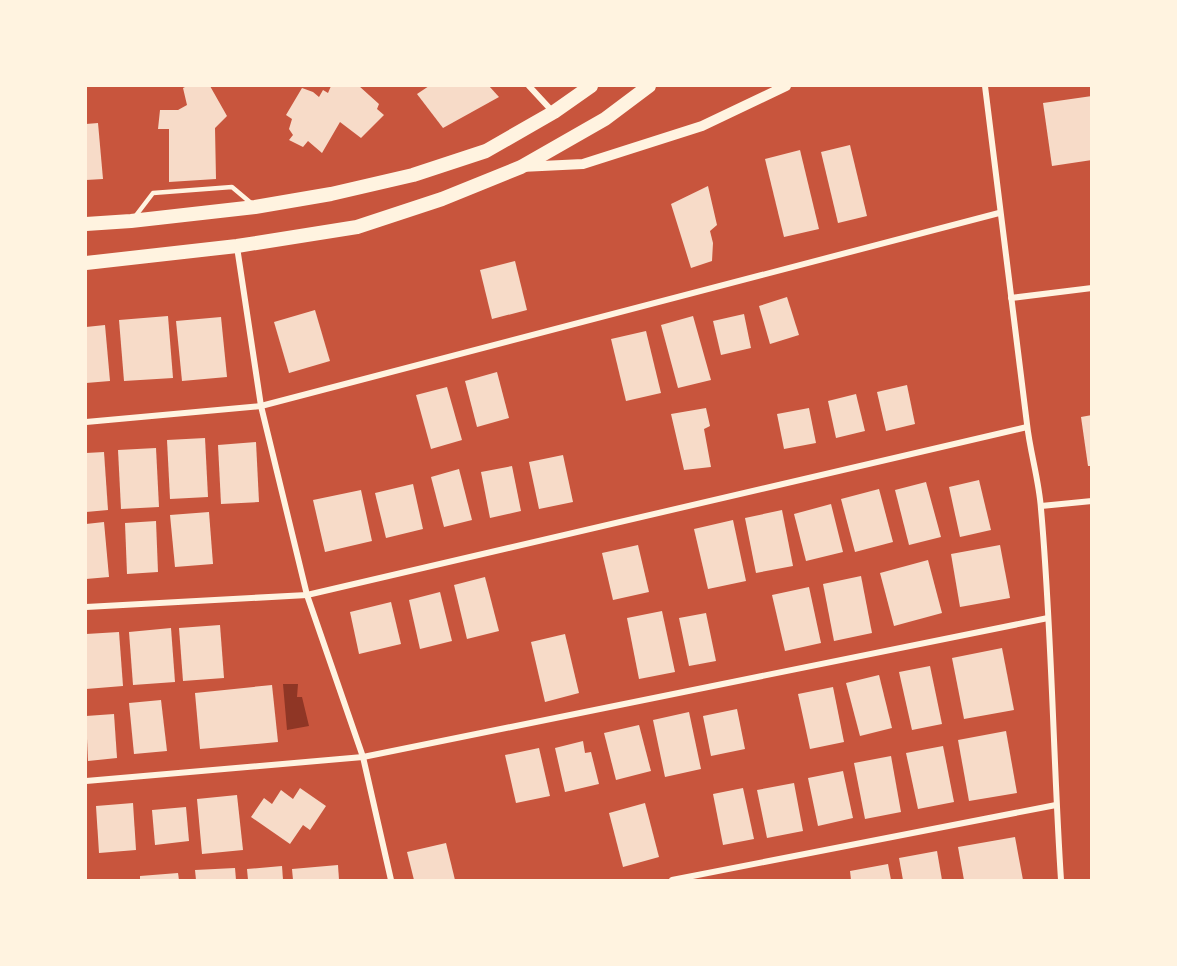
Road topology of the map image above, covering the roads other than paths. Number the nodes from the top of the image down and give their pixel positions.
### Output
1 (530, 86) edge
2 (591, 86) edge
3 (649, 86) edge
4 (786, 86) edge
5 (985, 86) edge
6 (554, 112) junction
7 (521, 167) junction
8 (255, 207) junction
9 (999, 213) junction
10 (131, 221) junction
11 (86, 224) edge
12 (237, 246) junction
13 (86, 263) edge
14 (1092, 288) edge
15 (1011, 298) junction
16 (261, 406) junction
17 (86, 422) edge
18 (1027, 428) junction
19 (1092, 501) edge
20 (1041, 506) junction
21 (307, 595) junction
22 (86, 607) edge
23 (1048, 618) junction
24 (363, 758) junction
25 (86, 781) edge
26 (1056, 804) junction
27 (391, 880) edge
28 (672, 880) edge
29 (1061, 880) edge

1 - 6 street
2 - 6 main road
3 - 7 main road
4 - 7 street
5 - 9 street
6 - 8 main road
7 - 12 main road
8 - 10 main road
8 - 10 lane
9 - 15 street
9 - 16 street
10 - 11 main road
12 - 13 main road
12 - 16 street
14 - 15 street
15 - 18 street
16 - 17 street
16 - 21 street
18 - 20 street
18 - 21 street
19 - 20 street
20 - 23 street
21 - 22 street
21 - 24 street
23 - 24 street
23 - 26 street
24 - 25 street
24 - 27 street
26 - 28 street
26 - 29 street

